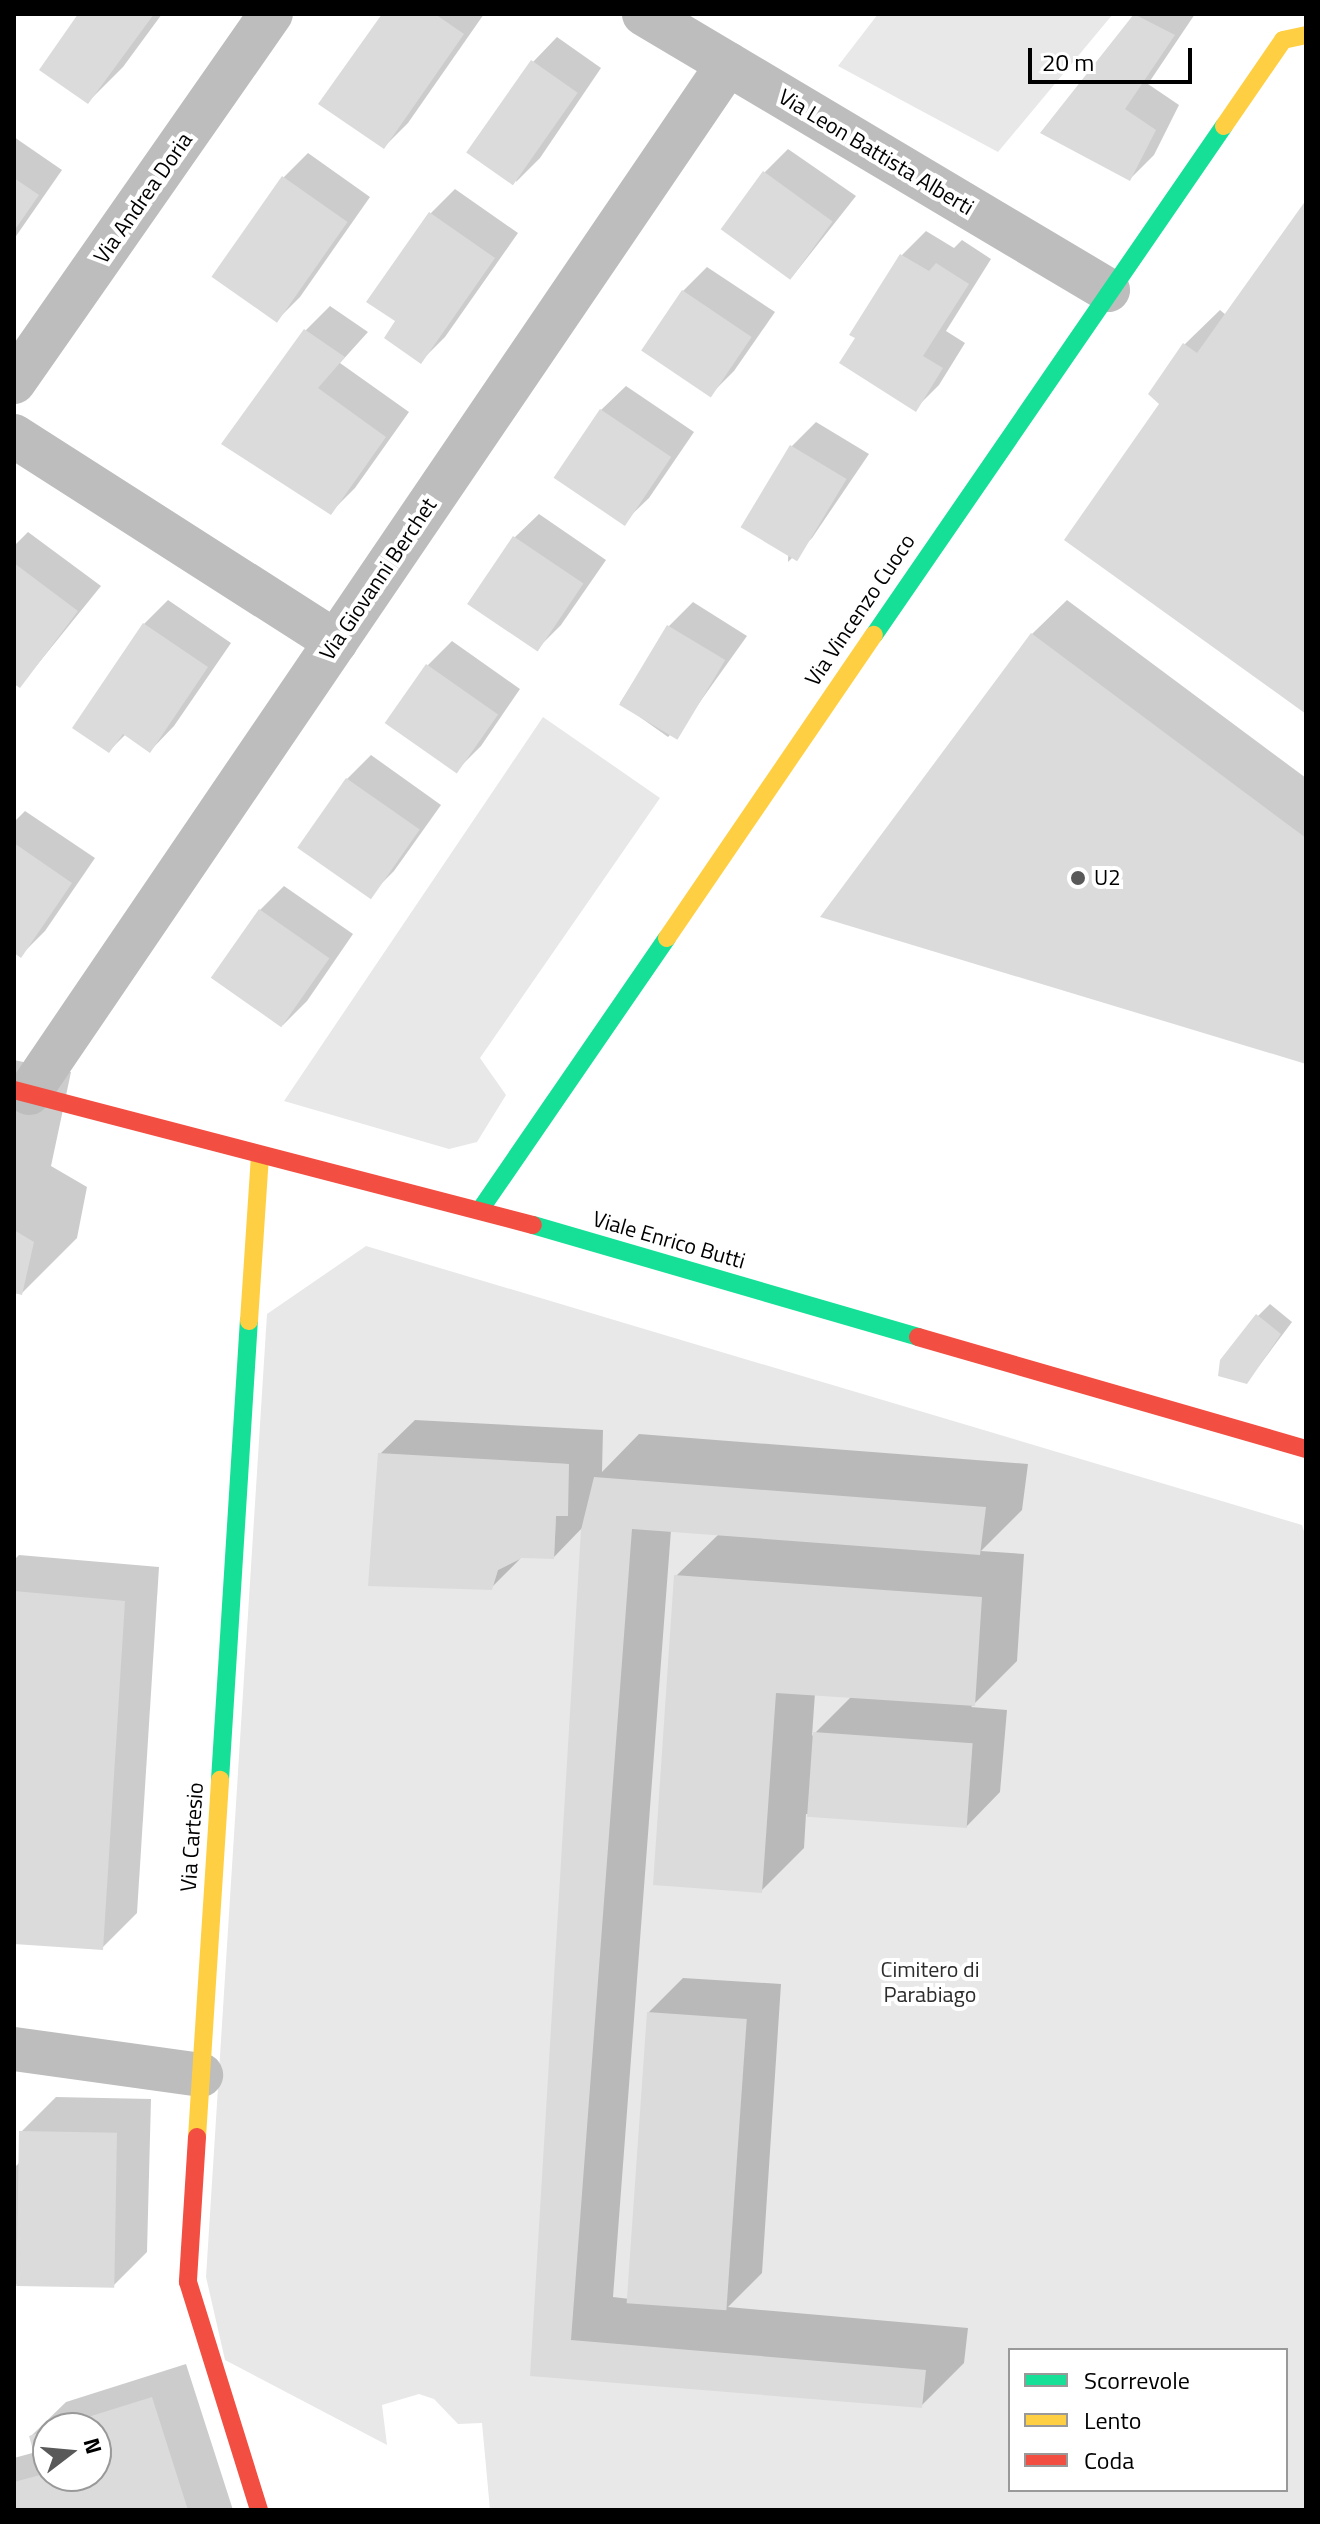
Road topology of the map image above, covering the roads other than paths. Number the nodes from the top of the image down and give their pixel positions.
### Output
1 (271, 14) edge
2 (644, 14) edge
3 (1306, 35) edge
4 (728, 64) junction
5 (1108, 290) junction
6 (14, 382) edge
7 (14, 436) edge
8 (336, 642) junction
9 (21, 1092) edge
10 (260, 1156) junction
11 (480, 1210) junction
12 (1306, 1449) edge
13 (14, 2049) edge
14 (201, 2075) junction
15 (259, 2510) edge

1 - 6 street, Via Andrea Doria
2 - 4 street, Via Leon Battista Alberti
3 - 5 street, Via Vincenzo Cuoco
4 - 5 street, Via Leon Battista Alberti
4 - 8 street, Via Giovanni Berchet
5 - 11 street, Via Vincenzo Cuoco
7 - 8 street
8 - 9 street, Via Giovanni Berchet
9 - 10 street, Viale Enrico Butti
10 - 11 street, Viale Enrico Butti
10 - 14 street, Via Cartesio
11 - 12 street, Viale Enrico Butti
13 - 14 street
14 - 15 street, Via Cartesio

